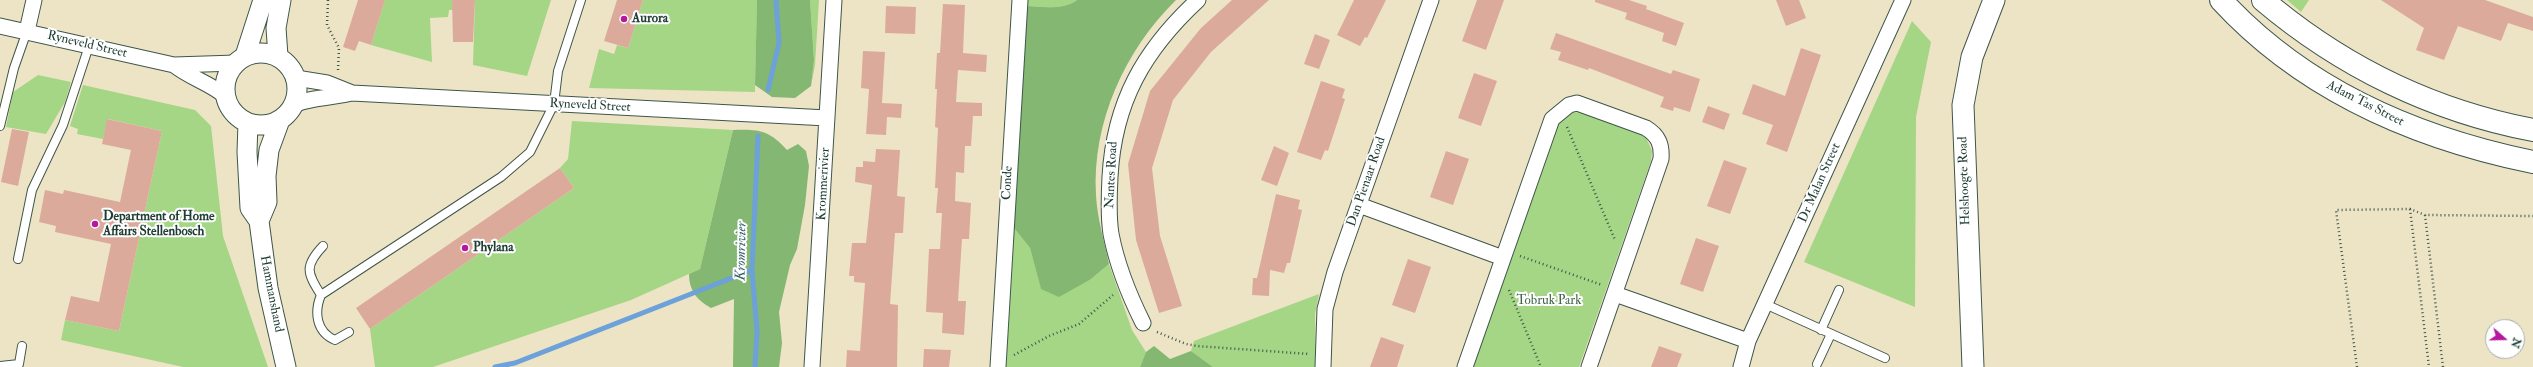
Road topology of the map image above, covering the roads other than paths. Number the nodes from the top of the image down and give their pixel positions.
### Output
1 (34, 0) edge
2 (263, 0) edge
3 (281, 0) edge
4 (581, 0) edge
5 (834, 0) edge
6 (1020, 0) edge
7 (1198, 0) edge
8 (1430, 0) edge
9 (1903, 0) edge
10 (1994, 0) edge
11 (2221, 0) edge
12 (2263, 0) edge
13 (0, 26) edge
14 (27, 32) junction
15 (89, 46) junction
16 (278, 56) junction
17 (240, 60) junction
18 (174, 65) junction
19 (296, 78) junction
20 (352, 93) junction
21 (226, 96) junction
22 (554, 104) junction
23 (294, 105) junction
24 (827, 118) junction
25 (280, 120) junction
26 (248, 123) junction
27 (0, 126) edge
28 (2533, 130) edge
29 (2533, 162) edge
30 (1359, 205) junction
31 (259, 221) junction
32 (323, 246) dead end
33 (1503, 258) junction
34 (18, 259) dead end
35 (1838, 290) dead end
36 (1615, 294) junction
37 (321, 295) junction
38 (1765, 304) junction
39 (1143, 323) road end
40 (1822, 330) junction
41 (349, 332) dead end
42 (1830, 334) junction
43 (1748, 341) junction
44 (22, 346) dead end
45 (1885, 358) dead end
46 (1322, 360) edge
47 (998, 362) edge
48 (1817, 364) dead end
49 (0, 366) edge
50 (286, 367) edge
51 (812, 367) edge
52 (1465, 367) edge
53 (1589, 367) edge
54 (1741, 367) edge
55 (1973, 367) edge

1 - 14 street
2 - 17 street
3 - 16 street
4 - 22 lane
5 - 24 street, Krommerivier
6 - 47 street, Conde
7 - 39 street, Nantes Road
8 - 30 street, Dan Pienaar Road
9 - 38 street, Dr Malan Street
10 - 55 main road, Helshoogte Road
11 - 29 main road, Adam Tas Street
12 - 28 main road
13 - 14 street, Ryneveld Street
14 - 15 street, Ryneveld Street
14 - 27 lane
15 - 18 street, Ryneveld Street
15 - 34 lane
16 - 17 street
16 - 19 street
17 - 18 street, Ryneveld Street
17 - 21 street
18 - 21 street, Ryneveld Street
19 - 20 street, Ryneveld Street
19 - 23 street
20 - 22 street, Ryneveld Street
20 - 23 street, Ryneveld Street
21 - 26 street
22 - 24 street, Ryneveld Street
22 - 37 lane
23 - 25 street
24 - 51 street, Krommerivier
25 - 26 street
25 - 31 street
26 - 31 street, Hammanshand
30 - 33 street
30 - 46 street, Dan Pienaar Road
31 - 50 street, Hammanshand
32 - 37 lane
33 - 36 street
33 - 52 street
35 - 40 lane
36 - 43 street
36 - 53 street
37 - 41 lane
38 - 40 lane
38 - 43 street, Dr Malan Street
40 - 42 lane
42 - 45 lane
42 - 48 lane
43 - 54 street, Dr Malan Street
44 - 49 lane

